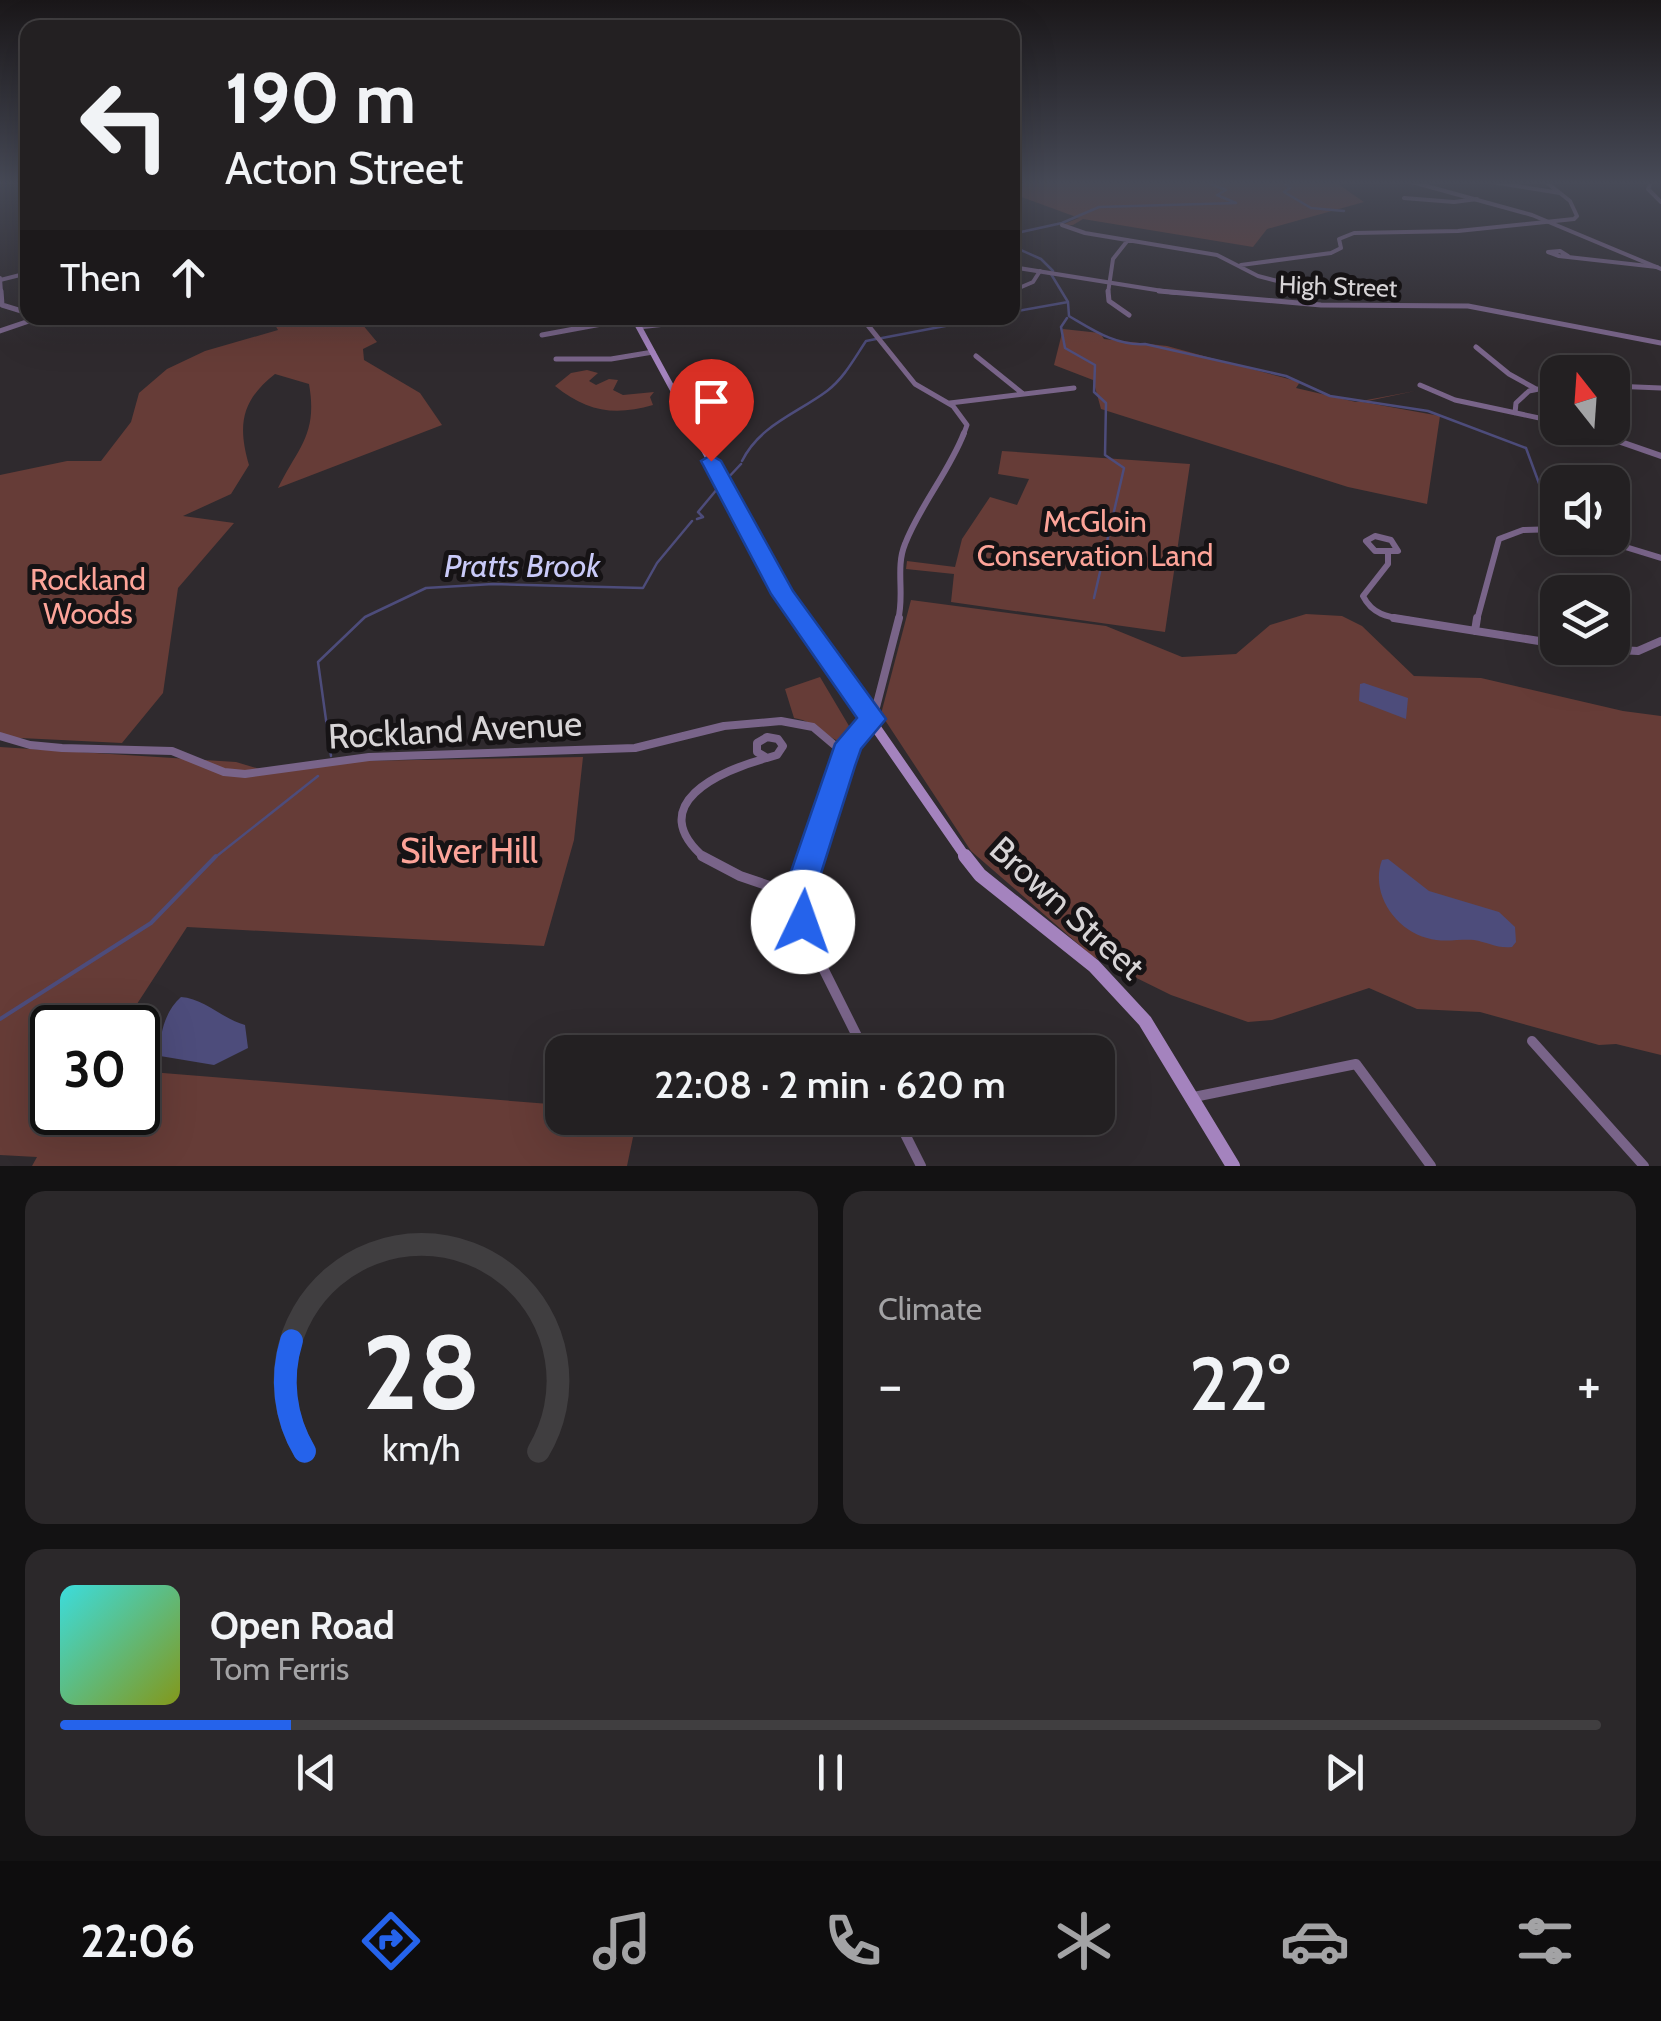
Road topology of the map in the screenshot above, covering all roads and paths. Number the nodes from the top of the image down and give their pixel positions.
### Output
1 (1106, 236) edge
2 (1345, 236) edge
3 (1586, 236) edge
4 (1128, 240) junction
5 (1568, 256) dead end
6 (1241, 266) junction
7 (1020, 268) edge
8 (1660, 268) edge
9 (1040, 272) junction
10 (1, 279) edge
11 (1106, 283) junction
12 (1297, 286) dead end
13 (1020, 288) edge
14 (20, 311) edge
15 (1130, 315) dead end
16 (609, 325) edge
17 (638, 325) edge
18 (868, 325) edge
19 (542, 335) dead end
20 (1661, 343) edge
21 (1476, 346) dead end
22 (652, 352) junction
23 (976, 356) dead end
24 (556, 359) dead end
25 (1420, 385) dead end
26 (1540, 387) edge
27 (1630, 387) edge
28 (1074, 388) dead end
29 (1536, 388) junction
30 (1661, 388) edge
31 (1023, 394) junction
32 (948, 403) junction
33 (1516, 413) junction
34 (1540, 418) edge
35 (1629, 445) edge
36 (1661, 456) edge
37 (1540, 530) edge
38 (1630, 548) edge
39 (1388, 554) junction
40 (1661, 558) edge
41 (1476, 631) junction
42 (1540, 641) edge
43 (1661, 641) edge
44 (1630, 651) edge
45 (872, 719) junction
46 (0, 736) edge
47 (846, 754) junction
48 (767, 758) dead end
49 (800, 896) junction
50 (856, 1035) edge
51 (1532, 1041) dead end
52 (1356, 1064) joint
53 (1192, 1097) junction
54 (905, 1135) edge
55 (920, 1166) edge
56 (1233, 1166) edge
57 (1431, 1166) edge
58 (1644, 1166) edge

1 - 4 street
2 - 6 street
3 - 8 street
4 - 6 street
4 - 11 street
5 - 8 street
6 - 12 street
7 - 9 street, High Street
9 - 11 street, High Street
9 - 13 street
10 - 14 street
11 - 15 street
11 - 20 street, High Street
16 - 19 street
17 - 22 main road, Brown Street
18 - 32 street
21 - 29 street
22 - 24 street
22 - 45 main road, Brown Street
23 - 31 street
25 - 33 street
26 - 29 street
27 - 30 street
28 - 31 street
29 - 33 street
31 - 32 street
32 - 45 street
33 - 34 street
35 - 36 street
37 - 41 street
38 - 40 street
39 - 39 street
39 - 41 street
41 - 42 street
43 - 44 street
45 - 47 street
45 - 53 main road, Brown Street
46 - 47 street, Rockland Avenue
47 - 49 street
48 - 49 street
49 - 50 street
51 - 58 street
52 - 53 street
52 - 57 street
53 - 56 main road, Brown Street
54 - 55 street

